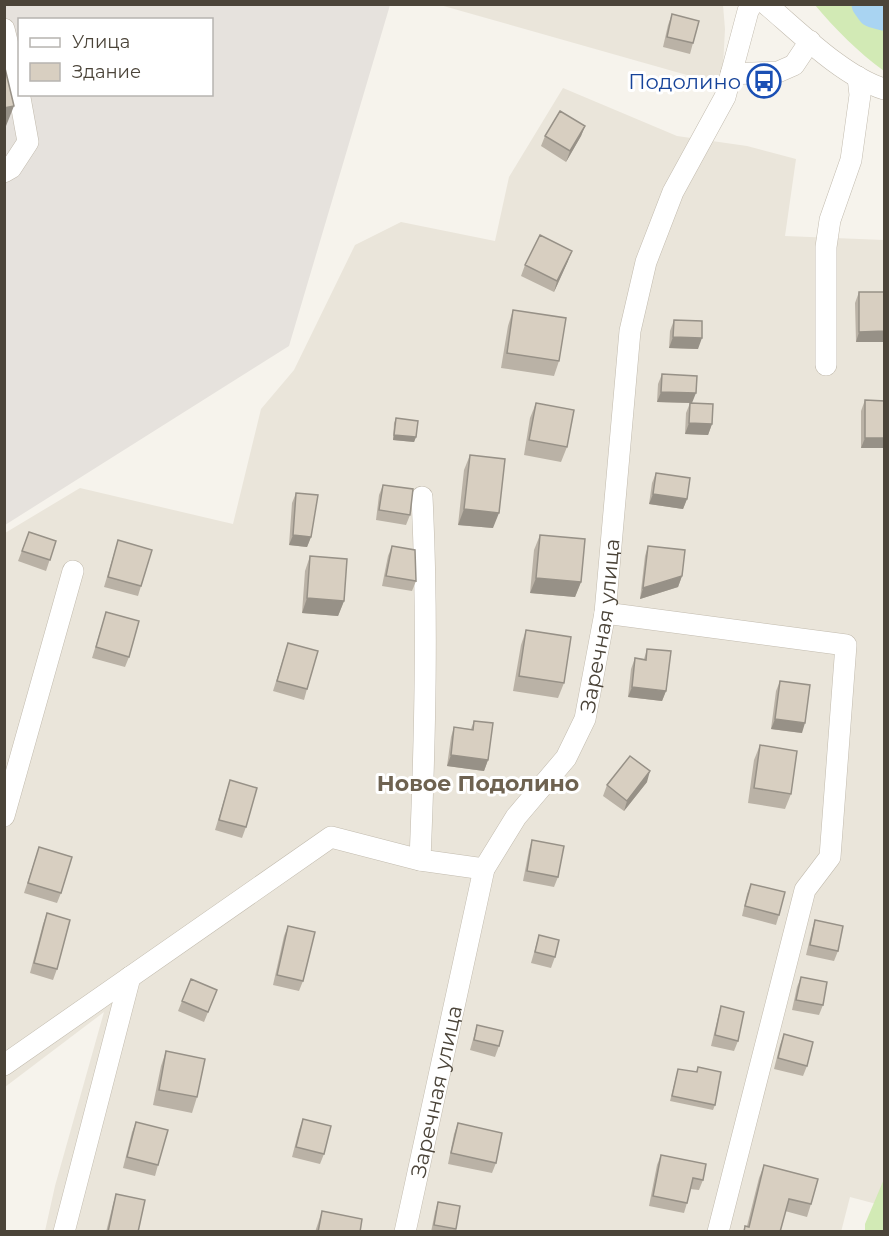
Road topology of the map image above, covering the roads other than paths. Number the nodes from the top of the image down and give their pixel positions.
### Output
1 (752, 4) edge
2 (766, 4) edge
3 (4, 29) edge
4 (810, 41) junction
5 (731, 74) junction
6 (858, 77) junction
7 (18, 87) edge
8 (885, 89) edge
9 (20, 96) edge
10 (4, 172) edge
11 (826, 365) dead end
12 (422, 497) dead end
13 (73, 571) dead end
14 (605, 613) junction
15 (4, 816) edge
16 (420, 860) junction
17 (484, 869) junction
18 (130, 977) junction
19 (4, 1065) edge
20 (64, 1232) edge
21 (405, 1232) edge
22 (717, 1232) edge

1 - 5 street, Заречная улица
2 - 4 street
3 - 7 street
4 - 5 street
4 - 6 street
5 - 14 street, Заречная улица
6 - 8 street
6 - 11 street
9 - 10 street
12 - 16 street
13 - 15 street
14 - 17 street, Заречная улица
14 - 22 street
16 - 17 street
16 - 18 street
17 - 21 street, Заречная улица
18 - 19 street
18 - 20 street

